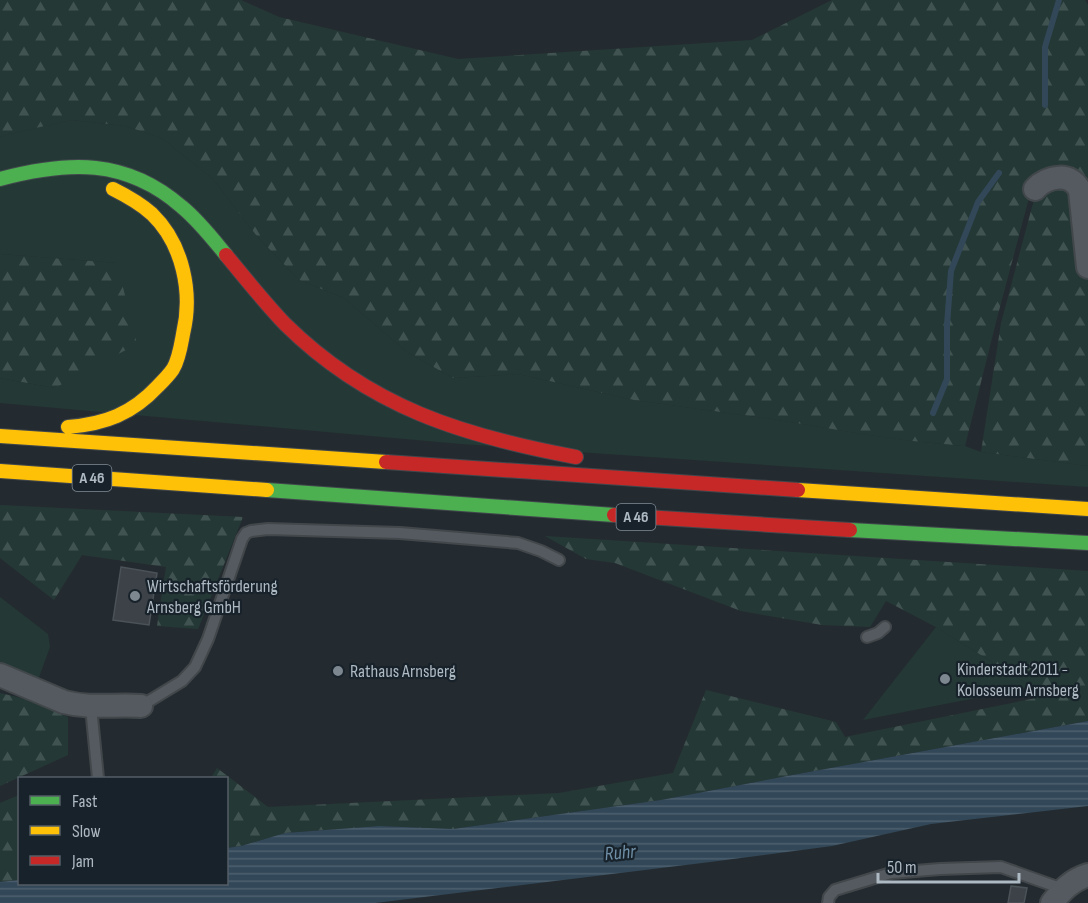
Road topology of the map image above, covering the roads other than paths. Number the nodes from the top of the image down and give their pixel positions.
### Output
1 (0, 179) edge
2 (59, 182) dead end
3 (41, 184) dead end
4 (98, 184) dead end
5 (1035, 189) dead end
6 (1088, 267) edge
7 (0, 430) edge
8 (0, 436) edge
9 (586, 459) dead end
10 (626, 465) dead end
11 (0, 471) edge
12 (740, 486) junction
13 (1088, 509) edge
14 (1088, 543) edge
15 (559, 560) dead end
16 (885, 627) dead end
17 (867, 637) dead end
18 (0, 675) edge
19 (91, 706) junction
20 (141, 706) joint
21 (98, 777) edge
22 (1088, 875) edge
23 (1058, 896) edge
24 (828, 903) edge

1 - 9 highway
2 - 3 highway
4 - 7 highway
5 - 6 street
8 - 12 highway, A 46
10 - 12 highway
11 - 14 highway, A 46
12 - 13 highway, A 46
15 - 20 lane
16 - 17 lane
18 - 19 street
19 - 20 street
19 - 21 lane
22 - 23 street
23 - 24 lane

